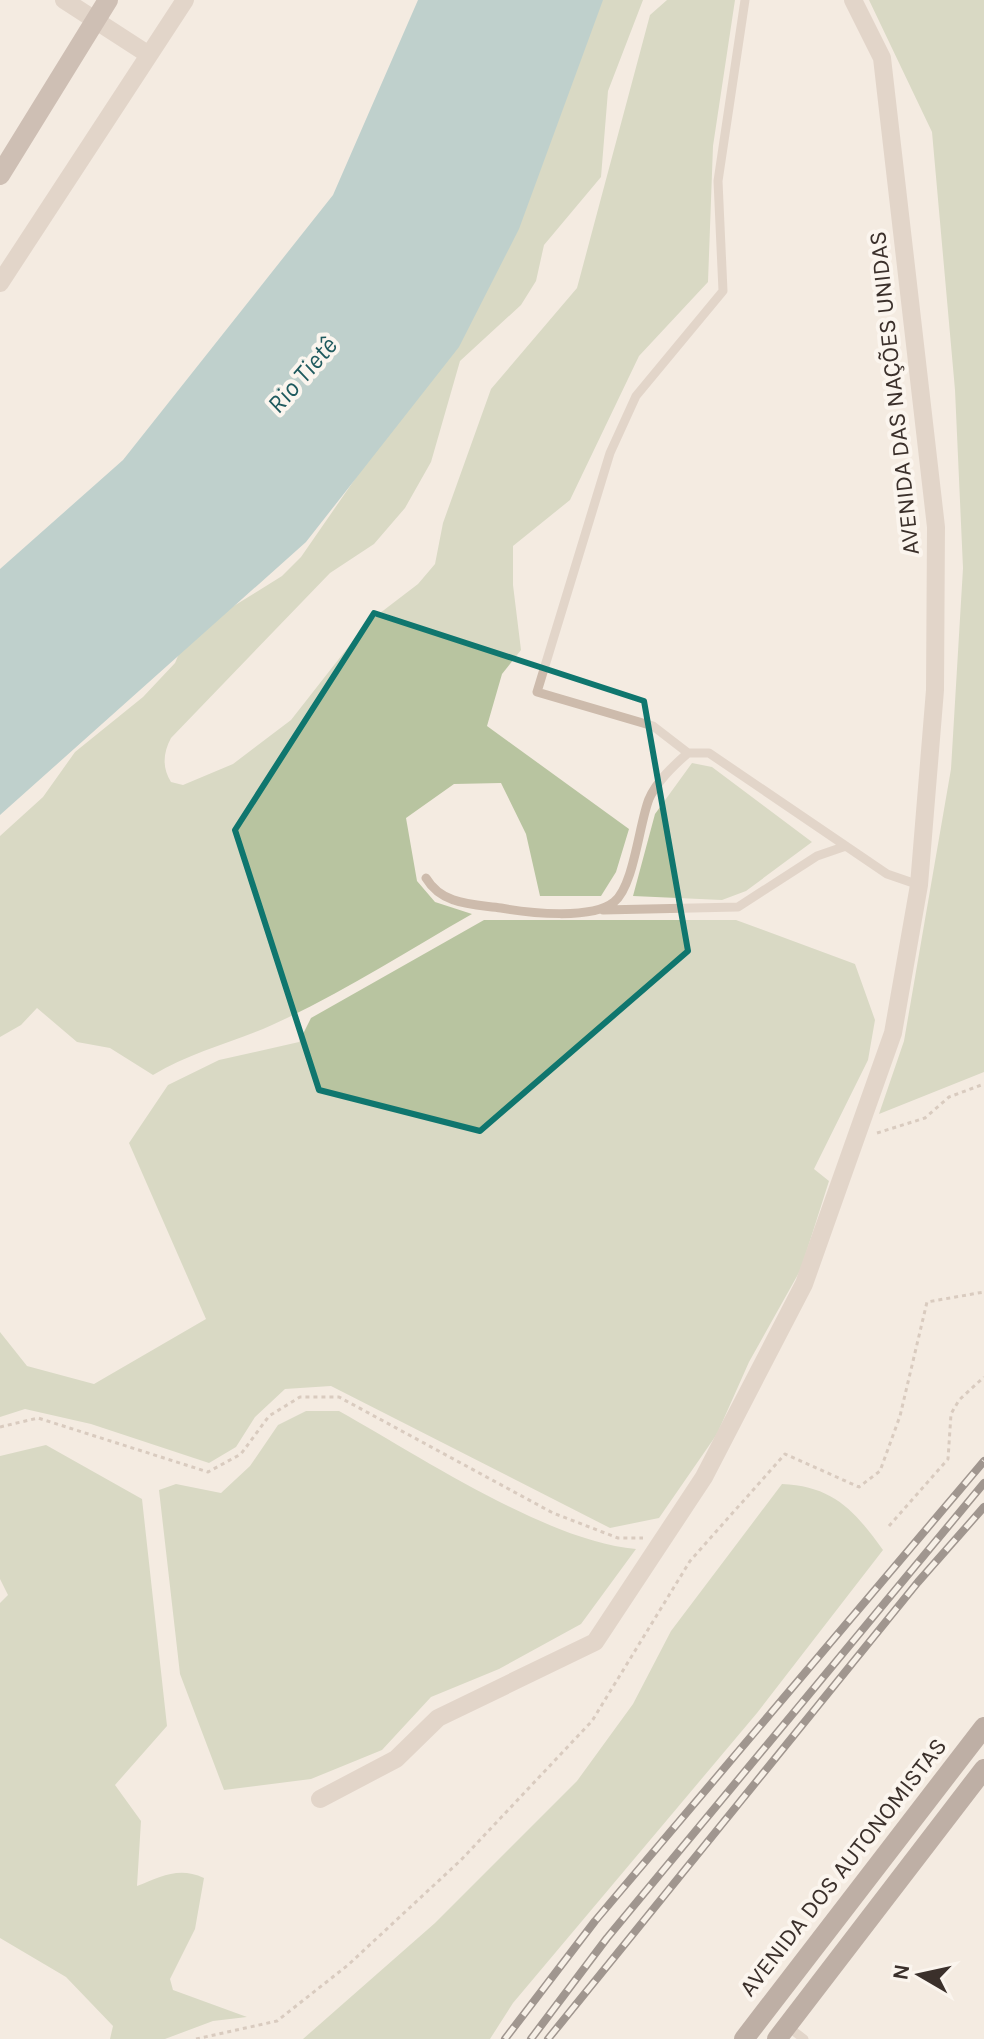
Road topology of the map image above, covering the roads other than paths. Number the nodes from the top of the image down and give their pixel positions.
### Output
1 (64, 0) edge
2 (108, 0) edge
3 (185, 0) edge
4 (745, 0) edge
5 (853, 0) edge
6 (96, 19) junction
7 (149, 55) junction
8 (0, 175) edge
9 (0, 283) edge
10 (688, 753) junction
11 (846, 846) junction
12 (426, 878) dead end
13 (919, 885) junction
14 (600, 910) junction
15 (984, 1727) edge
16 (984, 1769) edge
17 (320, 1799) dead end
18 (789, 2035) edge
19 (744, 2039) edge

1 - 6 street
2 - 6 main road
3 - 7 street
4 - 10 lane
5 - 13 street, AVENIDA DAS NAÇÕES UNIDAS
6 - 7 street
6 - 8 main road
7 - 9 street
10 - 11 lane
10 - 14 lane
11 - 13 lane
11 - 14 lane
12 - 14 lane
13 - 17 street, AVENIDA DAS NAÇÕES UNIDAS
15 - 19 main road, AVENIDA DOS AUTONOMISTAS
16 - 18 main road

